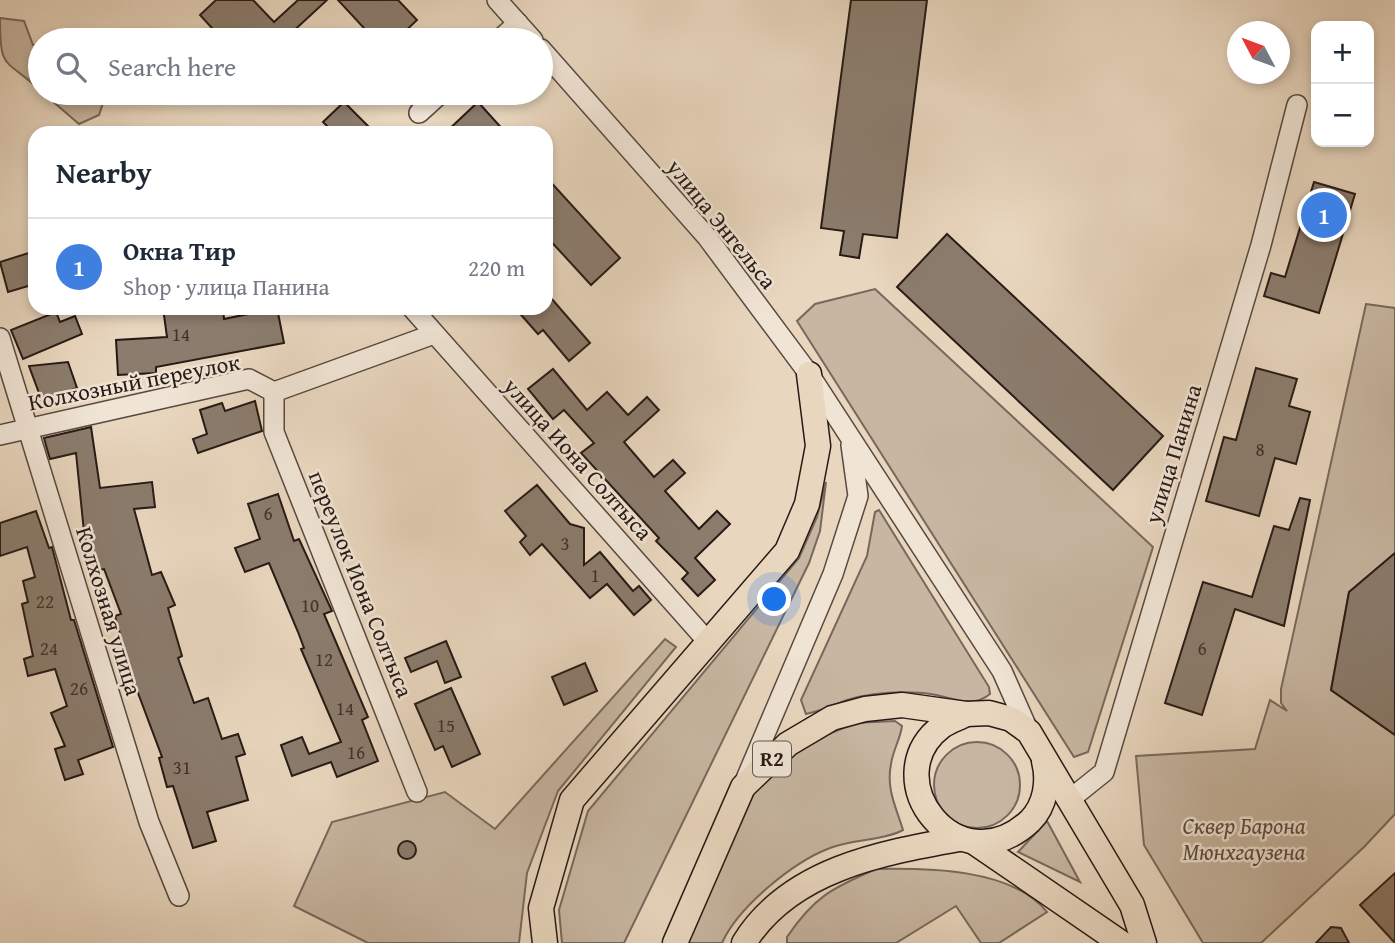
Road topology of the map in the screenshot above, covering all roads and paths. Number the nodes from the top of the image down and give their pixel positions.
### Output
1 (498, 0) edge
2 (518, 23) junction
3 (512, 28) edge
4 (522, 28) edge
5 (553, 63) edge
6 (428, 105) edge
7 (1297, 105) dead end
8 (419, 113) dead end
9 (418, 315) edge
10 (434, 334) junction
11 (0, 338) edge
12 (809, 374) junction
13 (274, 392) junction
14 (26, 428) junction
15 (0, 435) edge
16 (850, 441) junction
17 (709, 642) junction
18 (966, 714) junction
19 (1035, 742) junction
20 (743, 787) junction
21 (416, 792) dead end
22 (1069, 800) junction
23 (966, 841) junction
24 (178, 897) dead end
25 (545, 943) edge
26 (675, 943) edge
27 (744, 943) edge
28 (1121, 943) edge
29 (1144, 943) edge

1 - 2 street
2 - 3 street
2 - 4 street
5 - 12 street, улица Энгельса
6 - 8 street
7 - 22 street, улица Панина
9 - 10 street, улица Иона Солтыса
10 - 13 street
10 - 17 street, улица Иона Солтыса
11 - 14 street, Колхозная улица
12 - 16 street, улица Энгельса
12 - 17 main road
13 - 14 street, Колхозный переулок
13 - 21 street, переулок Иона Солтыса
14 - 15 street, Колхозный переулок
14 - 24 street, Колхозная улица
16 - 19 street, улица Энгельса
16 - 20 street
17 - 25 main road
18 - 19 main road, R2
18 - 20 main road, R2
18 - 23 main road
19 - 22 main road
19 - 23 main road
20 - 26 main road, R2
22 - 29 main road
23 - 27 main road
23 - 28 main road

